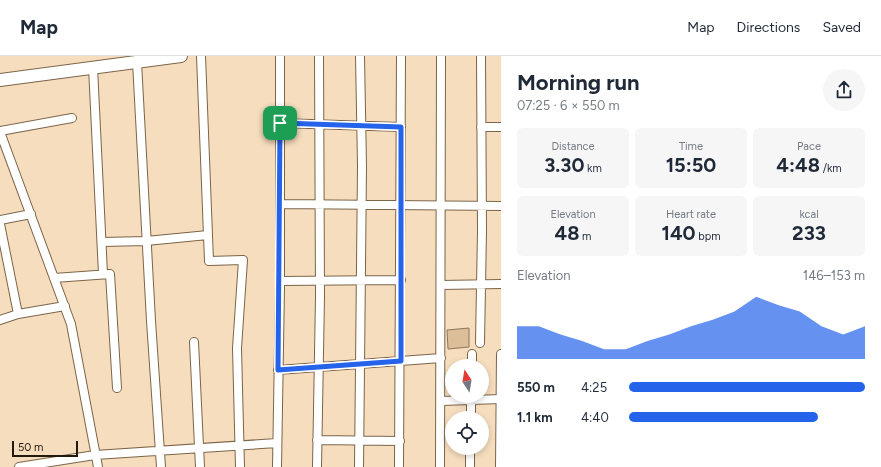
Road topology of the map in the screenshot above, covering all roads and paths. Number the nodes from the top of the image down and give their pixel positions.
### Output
1 (175, 56) edge
2 (201, 56) edge
3 (280, 56) edge
4 (319, 56) edge
5 (360, 56) edge
6 (401, 56) edge
7 (441, 56) edge
8 (481, 56) edge
9 (137, 62) junction
10 (93, 67) junction
11 (0, 80) edge
12 (72, 118) dead end
13 (280, 123) junction
14 (319, 124) junction
15 (361, 126) junction
16 (401, 127) junction
17 (481, 127) junction
18 (501, 127) edge
19 (0, 131) edge
20 (280, 204) junction
21 (320, 204) junction
22 (361, 205) junction
23 (400, 205) junction
24 (441, 205) junction
25 (482, 205) junction
26 (501, 206) edge
27 (31, 214) junction
28 (0, 220) edge
29 (0, 224) edge
30 (208, 235) junction
31 (146, 241) junction
32 (102, 242) junction
33 (103, 274) junction
34 (54, 278) junction
35 (320, 280) junction
36 (360, 280) junction
37 (401, 280) junction
38 (280, 281) junction
39 (501, 284) edge
40 (441, 285) junction
41 (481, 285) junction
42 (65, 306) junction
43 (18, 314) junction
44 (0, 320) edge
45 (194, 342) dead end
46 (480, 343) dead end
47 (472, 354) dead end
48 (501, 354) edge
49 (441, 358) junction
50 (472, 359) edge
51 (401, 361) junction
52 (359, 364) junction
53 (318, 367) junction
54 (278, 370) junction
55 (117, 388) dead end
56 (489, 399) edge
57 (501, 399) edge
58 (441, 401) junction
59 (445, 401) edge
60 (317, 440) junction
61 (359, 441) junction
62 (400, 441) junction
63 (277, 443) junction
64 (240, 445) junction
65 (199, 448) junction
66 (160, 451) junction
67 (95, 455) junction
68 (470, 455) edge
69 (19, 467) edge
70 (98, 467) edge
71 (161, 467) edge
72 (200, 467) edge
73 (240, 467) edge
74 (277, 467) edge
75 (317, 467) edge
76 (359, 467) edge
77 (399, 467) edge
78 (440, 467) edge
79 (470, 467) edge
80 (500, 467) edge

1 - 9 main road
2 - 30 street
3 - 13 street
4 - 14 street
5 - 15 street
6 - 16 street
7 - 24 street
8 - 17 street
9 - 10 main road
9 - 31 street
10 - 11 main road
10 - 32 street
12 - 19 street
13 - 14 street
13 - 20 street
14 - 15 street
14 - 21 street
15 - 16 street
15 - 22 street
16 - 23 street
17 - 18 street
17 - 25 street
19 - 27 street
20 - 21 street
20 - 38 street
21 - 22 street
21 - 35 street
22 - 23 street
22 - 36 street
23 - 24 street
23 - 37 street
24 - 25 street
24 - 40 street
25 - 26 street
25 - 41 street
27 - 28 street
27 - 34 street
29 - 43 street
30 - 31 street
30 - 64 street
31 - 32 street
31 - 66 street
32 - 33 street
33 - 34 street
33 - 55 street
34 - 42 street
35 - 36 street
35 - 38 street
35 - 53 street
36 - 37 street
36 - 52 street
37 - 51 street
38 - 54 street
39 - 41 street
40 - 41 street
40 - 49 street
41 - 46 street
42 - 43 street
42 - 67 street
43 - 44 street
45 - 65 street
47 - 50 street
48 - 57 street
49 - 51 street
49 - 58 street
51 - 52 street
51 - 62 street
52 - 53 street
52 - 61 street
53 - 54 street
53 - 60 street
54 - 63 street
56 - 57 street
57 - 80 street
58 - 59 street
58 - 78 street
60 - 61 street
60 - 75 street
61 - 62 street
61 - 76 street
62 - 77 street
63 - 64 street
63 - 74 street
64 - 65 street
64 - 73 street
65 - 66 street
65 - 72 street
66 - 67 street
66 - 71 street
67 - 69 street
67 - 70 street
68 - 79 street

